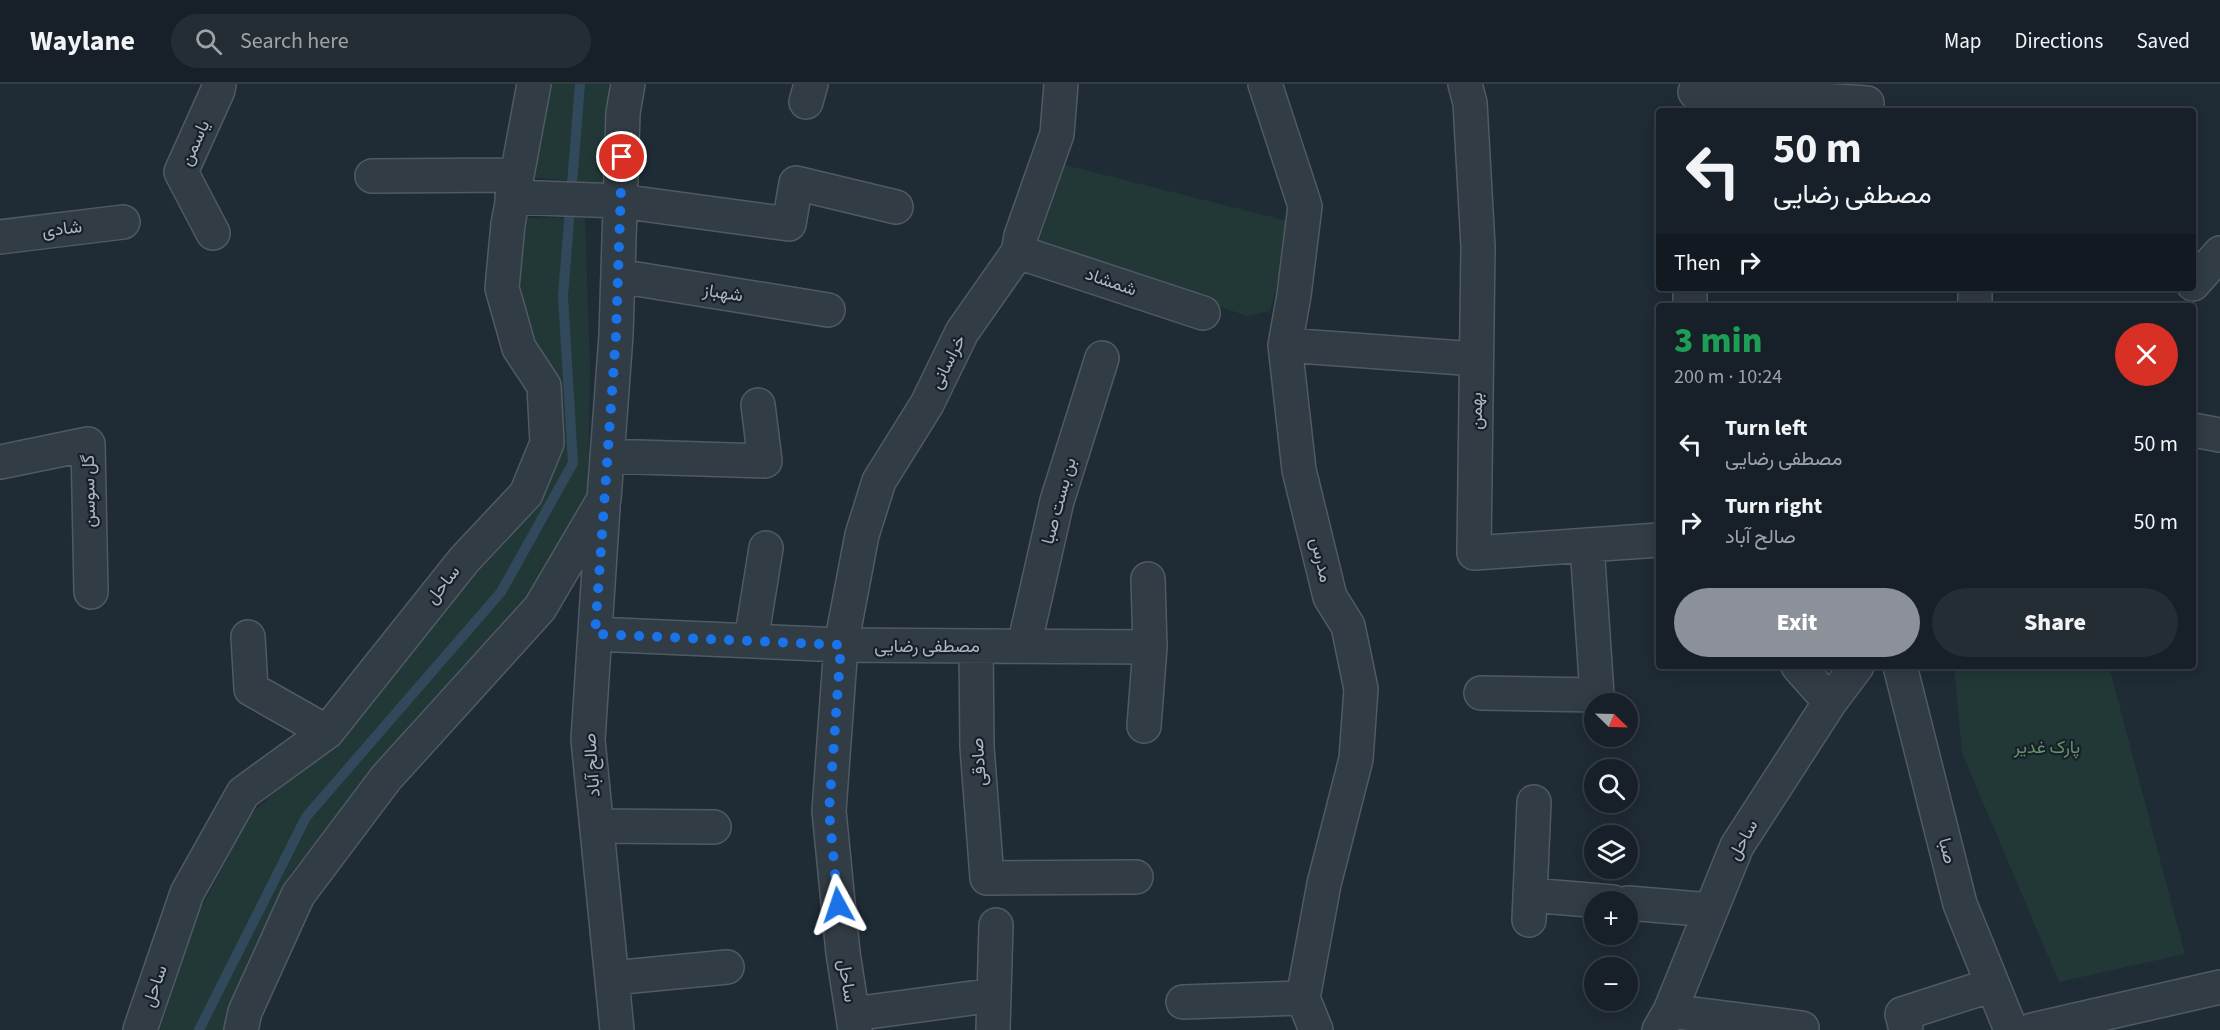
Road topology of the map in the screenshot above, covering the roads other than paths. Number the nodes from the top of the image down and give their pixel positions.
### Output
1 (219, 84) edge
2 (534, 84) edge
3 (628, 84) edge
4 (1061, 84) edge
5 (1265, 84) edge
6 (1465, 84) edge
7 (1695, 96) edge
8 (1867, 103) dead end
9 (372, 176) dead end
10 (515, 186) junction
11 (620, 201) junction
12 (896, 207) dead end
13 (123, 222) dead end
14 (213, 233) dead end
15 (0, 237) edge
16 (1018, 252) junction
17 (618, 276) junction
18 (828, 310) dead end
19 (1203, 313) dead end
20 (1285, 345) junction
21 (1102, 358) dead end
22 (1476, 359) junction
23 (758, 405) dead end
24 (2196, 431) edge
25 (2220, 435) edge
26 (607, 456) junction
27 (0, 462) edge
28 (604, 499) junction
29 (1656, 540) edge
30 (1587, 545) junction
31 (766, 548) dead end
32 (1148, 579) dead end
33 (91, 592) dead end
34 (595, 634) junction
35 (248, 637) dead end
36 (751, 641) junction
37 (841, 645) junction
38 (976, 646) junction
39 (1024, 646) junction
40 (1150, 647) junction
41 (1801, 669) edge
42 (1856, 669) edge
43 (1867, 669) edge
44 (1891, 669) edge
45 (1901, 669) edge
46 (1481, 693) dead end
47 (1830, 702) junction
48 (1144, 726) dead end
49 (327, 732) junction
50 (1534, 802) dead end
51 (597, 826) junction
52 (714, 827) dead end
53 (1136, 877) dead end
54 (1584, 904) edge
55 (1638, 904) edge
56 (1711, 910) junction
57 (996, 925) dead end
58 (727, 967) dead end
59 (612, 978) junction
60 (1992, 985) junction
61 (2220, 987) edge
62 (994, 995) junction
63 (1303, 998) junction
64 (1183, 1002) dead end
65 (1664, 1021) edge
66 (854, 1022) edge
67 (1802, 1028) dead end
68 (140, 1030) edge
69 (241, 1030) edge
70 (617, 1030) edge
71 (993, 1030) edge
72 (1316, 1030) edge
73 (1906, 1030) edge
74 (2011, 1030) edge
75 (2032, 1030) edge

1 - 14 street, یاسمن
2 - 10 street, ساحل
3 - 11 street
4 - 16 street, خراسانی
5 - 20 street, مدرس
6 - 22 street, بهمن
7 - 8 street
9 - 10 street
10 - 11 street
10 - 49 street, ساحل
11 - 12 street
11 - 17 street
13 - 15 street, شادی
16 - 19 street, شمشاد
16 - 37 street, خراسانی
17 - 18 street, شهباز
17 - 26 street
20 - 22 street
20 - 63 street, مدرس
21 - 39 street, بن بست صبا
22 - 30 street, بهمن
23 - 26 street
24 - 25 street
26 - 28 street
27 - 33 street, گل سوسن
28 - 34 street, صالح آباد
28 - 69 street
29 - 30 street, بهمن
30 - 46 street
31 - 36 street
32 - 40 street
34 - 36 street, مصطفی رضایی
34 - 51 street, صالح آباد
35 - 49 street
36 - 37 street, مصطفی رضایی
37 - 38 street, مصطفی رضایی
37 - 66 street, ساحل
38 - 39 street, مصطفی رضایی
38 - 53 street, صادقی
39 - 40 street, مصطفی رضایی
40 - 48 street
41 - 47 street
42 - 47 street, ساحل
43 - 44 street
45 - 60 street, صبا
47 - 56 street, ساحل
49 - 68 street, ساحل
50 - 54 street
51 - 52 street
51 - 59 street, صالح آباد
55 - 56 street
56 - 65 street, ساحل
57 - 62 street
58 - 59 street
59 - 70 street, صالح آباد
60 - 73 street
60 - 74 street, صبا
61 - 75 street
62 - 66 street
62 - 71 street
63 - 64 street
63 - 72 street
65 - 67 street

